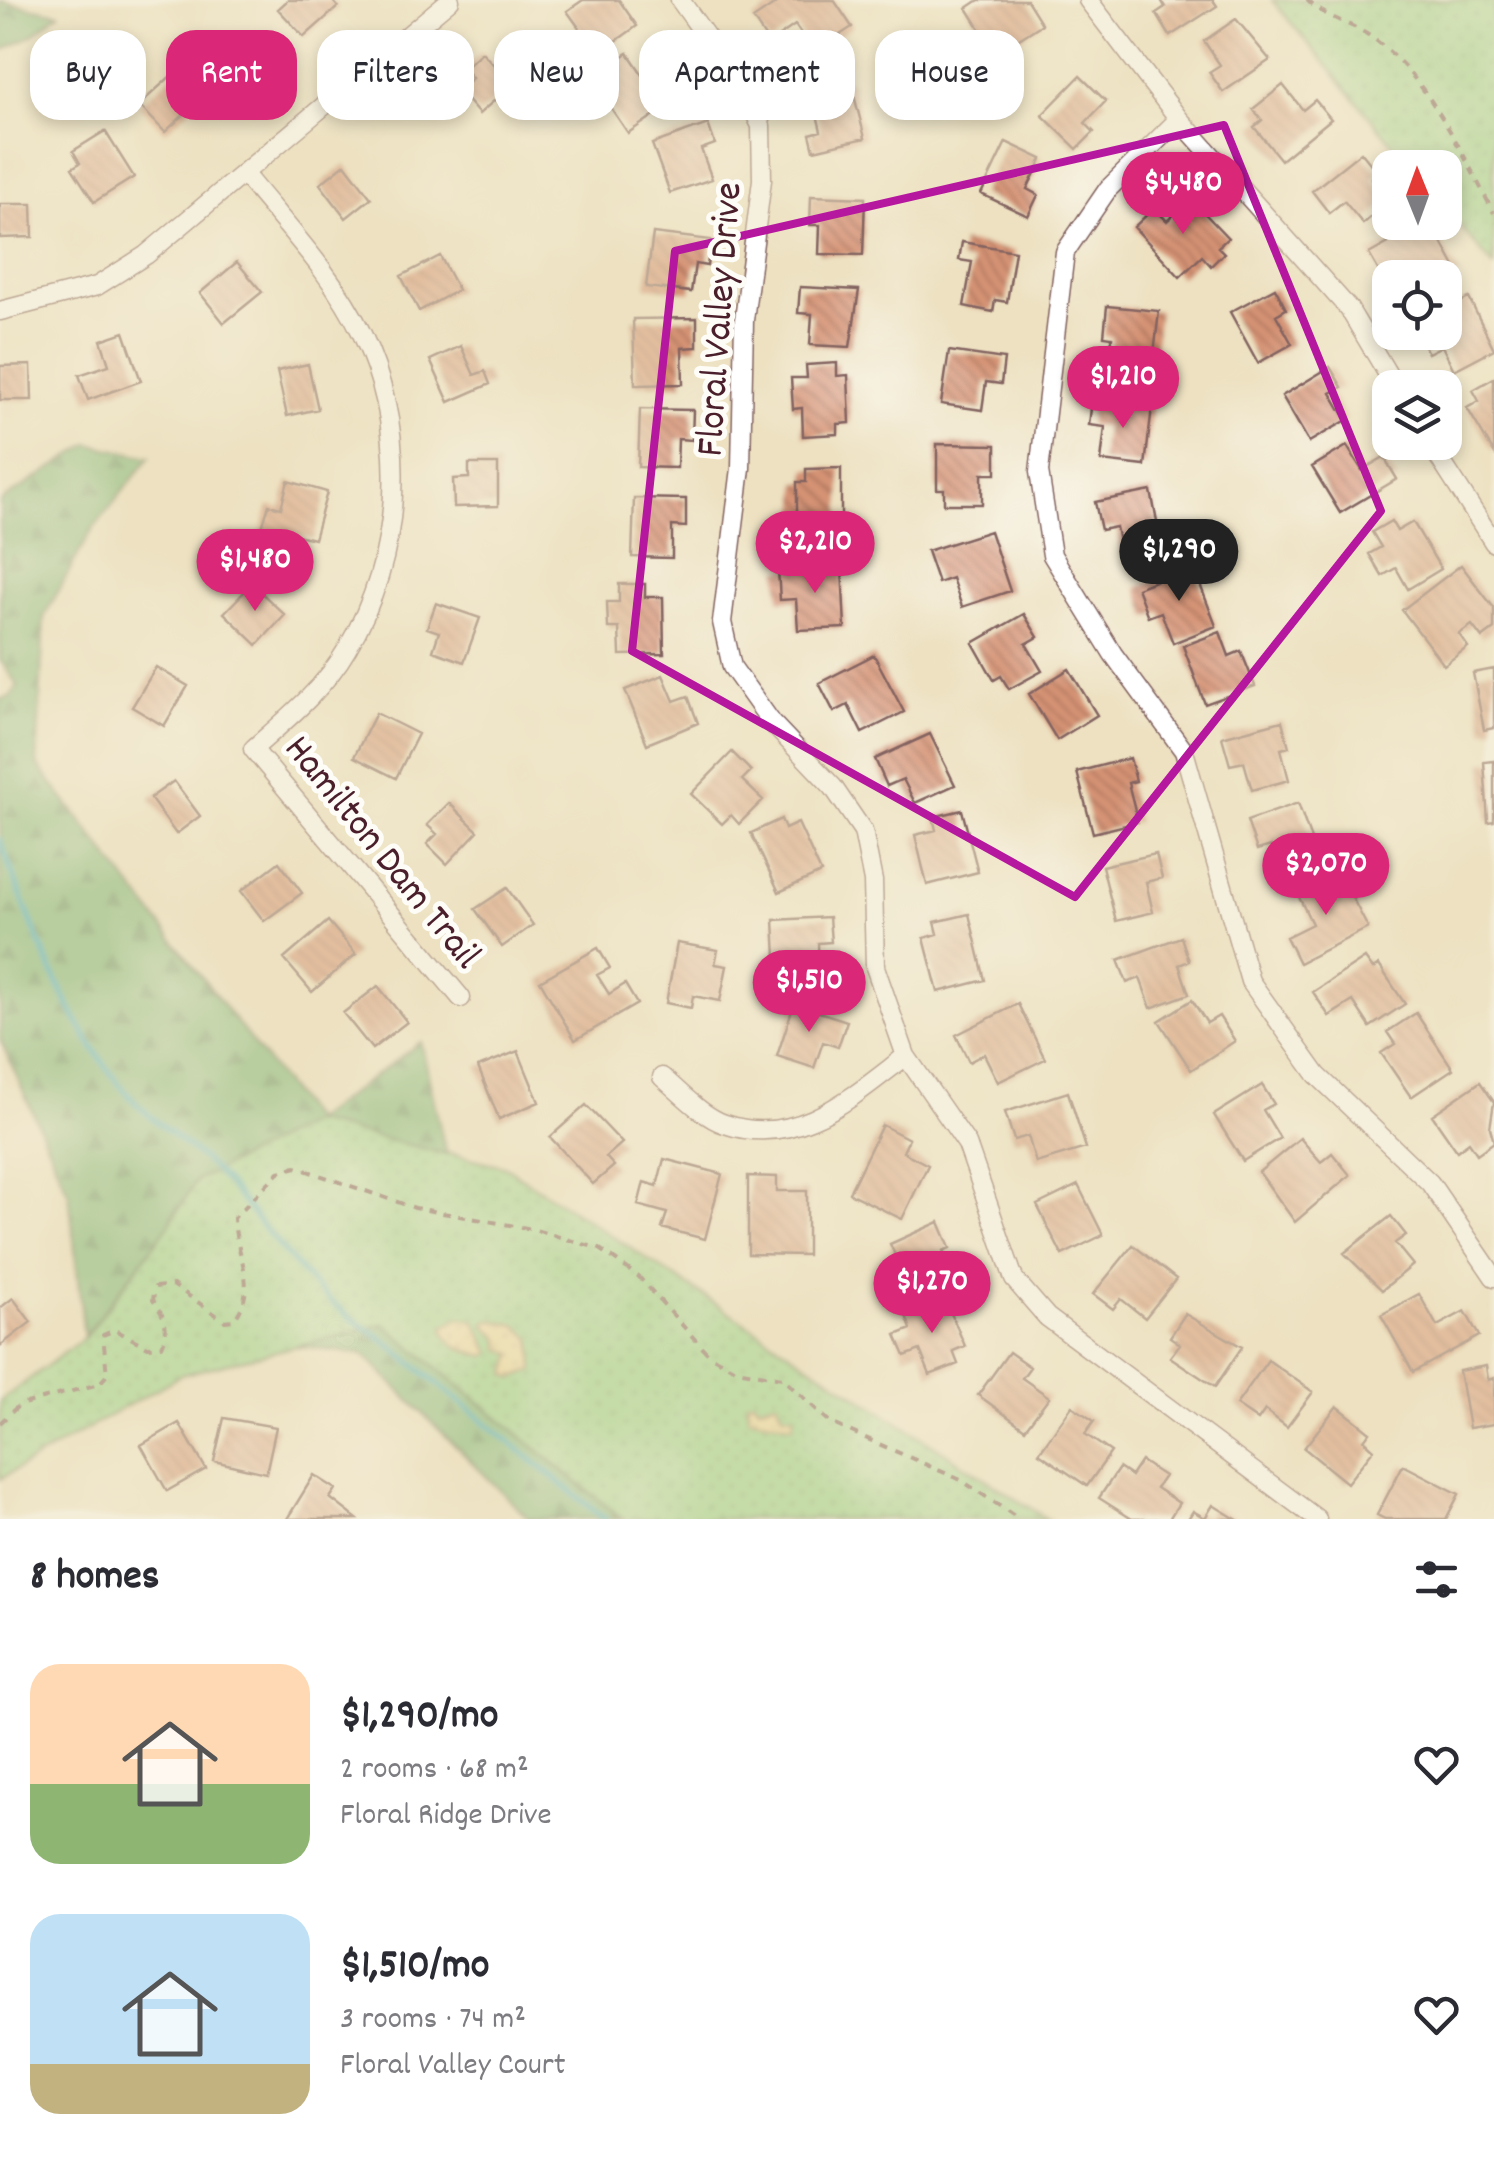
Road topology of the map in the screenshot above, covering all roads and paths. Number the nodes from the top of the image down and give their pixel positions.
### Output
1 (450, 0) edge
2 (680, 0) edge
3 (1088, 0) edge
4 (1307, 0) edge
5 (1179, 119) junction
6 (244, 174) junction
7 (1494, 213) edge
8 (0, 312) edge
9 (1385, 370) edge
10 (1441, 460) edge
11 (1494, 543) edge
12 (462, 998) dead end
13 (906, 1056) junction
14 (662, 1078) dead end
15 (1494, 1278) edge
16 (0, 1423) edge
17 (1019, 1519) edge
18 (1317, 1519) edge

1 - 6 street
2 - 13 street, Floral Valley Drive
3 - 5 street
4 - 7 path
5 - 9 street
5 - 15 street
6 - 8 street
6 - 12 street, Hamilton Dam Trail
10 - 11 street
13 - 14 street
13 - 18 street, Floral Valley Drive
16 - 17 path

